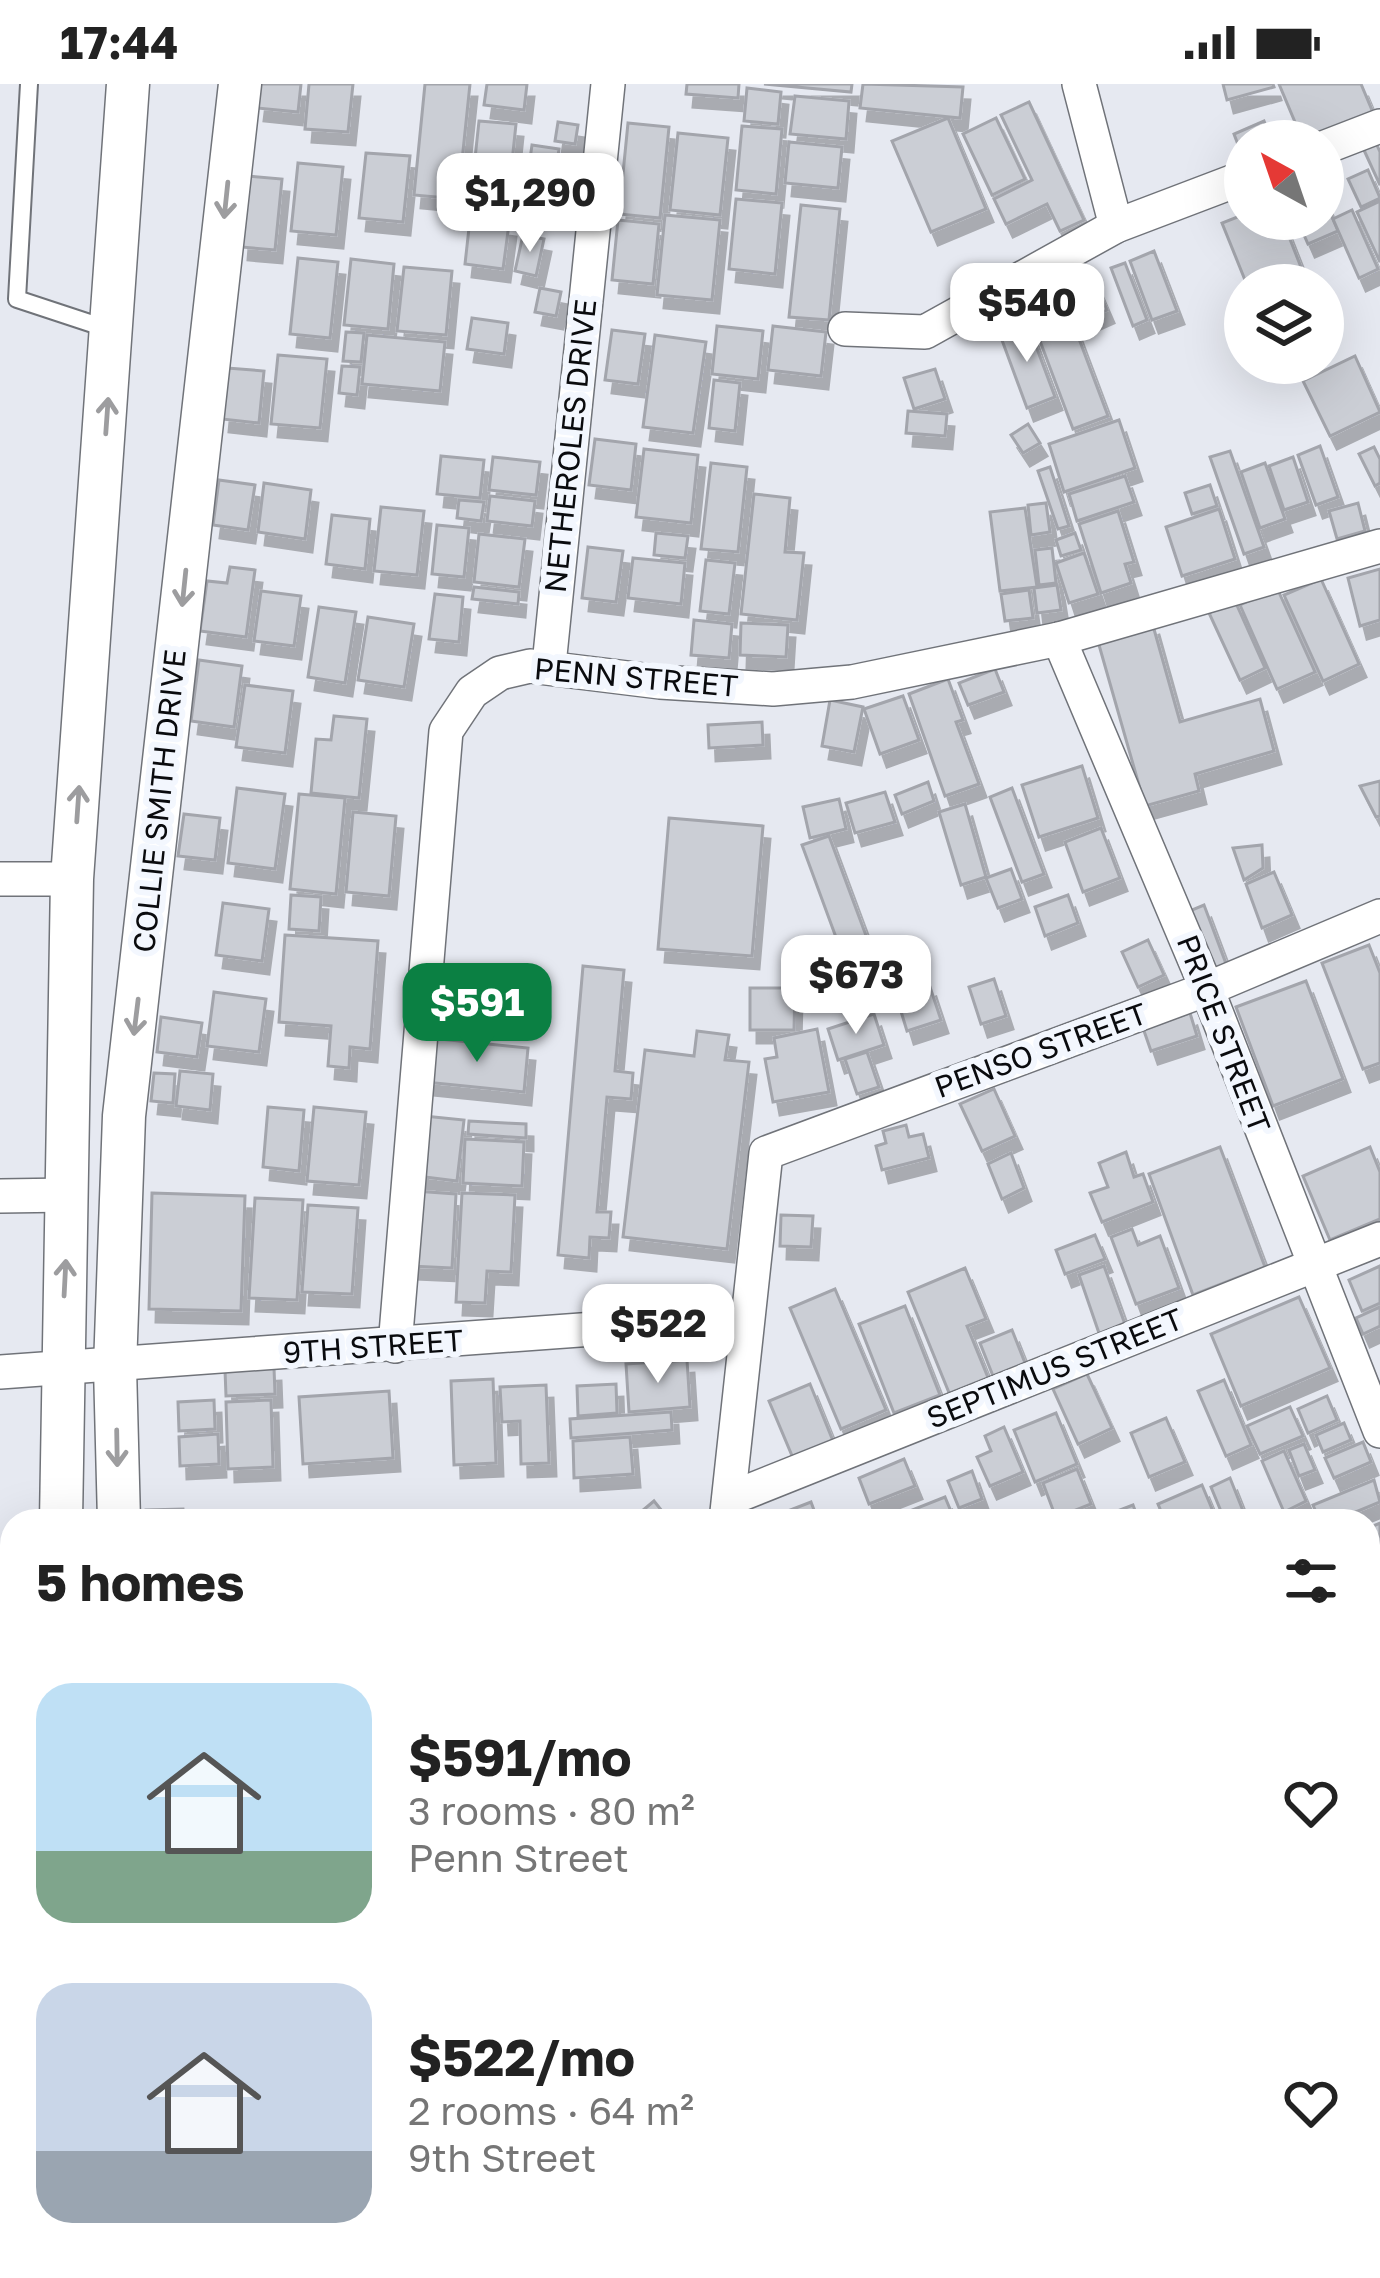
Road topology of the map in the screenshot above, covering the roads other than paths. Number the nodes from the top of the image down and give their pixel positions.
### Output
1 (29, 84) edge
2 (128, 84) edge
3 (240, 84) edge
4 (608, 84) edge
5 (1079, 84) edge
6 (1380, 126) edge
7 (1344, 140) edge
8 (1224, 185) edge
9 (1116, 226) junction
10 (9, 298) edge
11 (845, 329) dead end
12 (112, 331) junction
13 (1380, 546) edge
14 (1059, 639) junction
15 (549, 665) junction
16 (72, 879) junction
17 (0, 880) edge
18 (1380, 916) edge
19 (1207, 989) junction
20 (70, 1195) junction
21 (0, 1196) edge
22 (1380, 1239) edge
23 (1312, 1266) junction
24 (745, 1318) junction
25 (394, 1346) junction
26 (116, 1367) junction
27 (60, 1369) junction
28 (0, 1372) edge
29 (1380, 1431) edge
30 (62, 1509) edge
31 (119, 1509) edge
32 (727, 1509) edge
33 (729, 1509) edge

1 - 10 lane
2 - 12 street
3 -> 26 street, COLLIE SMITH DRIVE
4 - 15 street, NETHEROLES DRIVE
5 - 9 street
6 - 7 street
8 - 9 street
9 - 11 street
10 - 12 lane
16 -> 12 street
13 - 14 street, PENN STREET
14 - 15 street, PENN STREET
14 - 19 street, PRICE STREET
15 - 25 street, PENN STREET
16 - 17 street
16 - 20 street
18 - 19 street, PENSO STREET
19 - 23 street, PRICE STREET
19 - 24 street, PENSO STREET
20 - 21 street
27 -> 20 street
22 - 23 street, SEPTIMUS STREET
23 - 29 street, PRICE STREET
23 - 33 street, SEPTIMUS STREET
24 - 25 street, 9TH STREET
24 - 32 street
25 - 26 street, 9TH STREET
26 - 27 street, 9TH STREET
26 -> 31 street, COLLIE SMITH DRIVE
27 - 28 street, 9TH STREET
27 - 30 street

